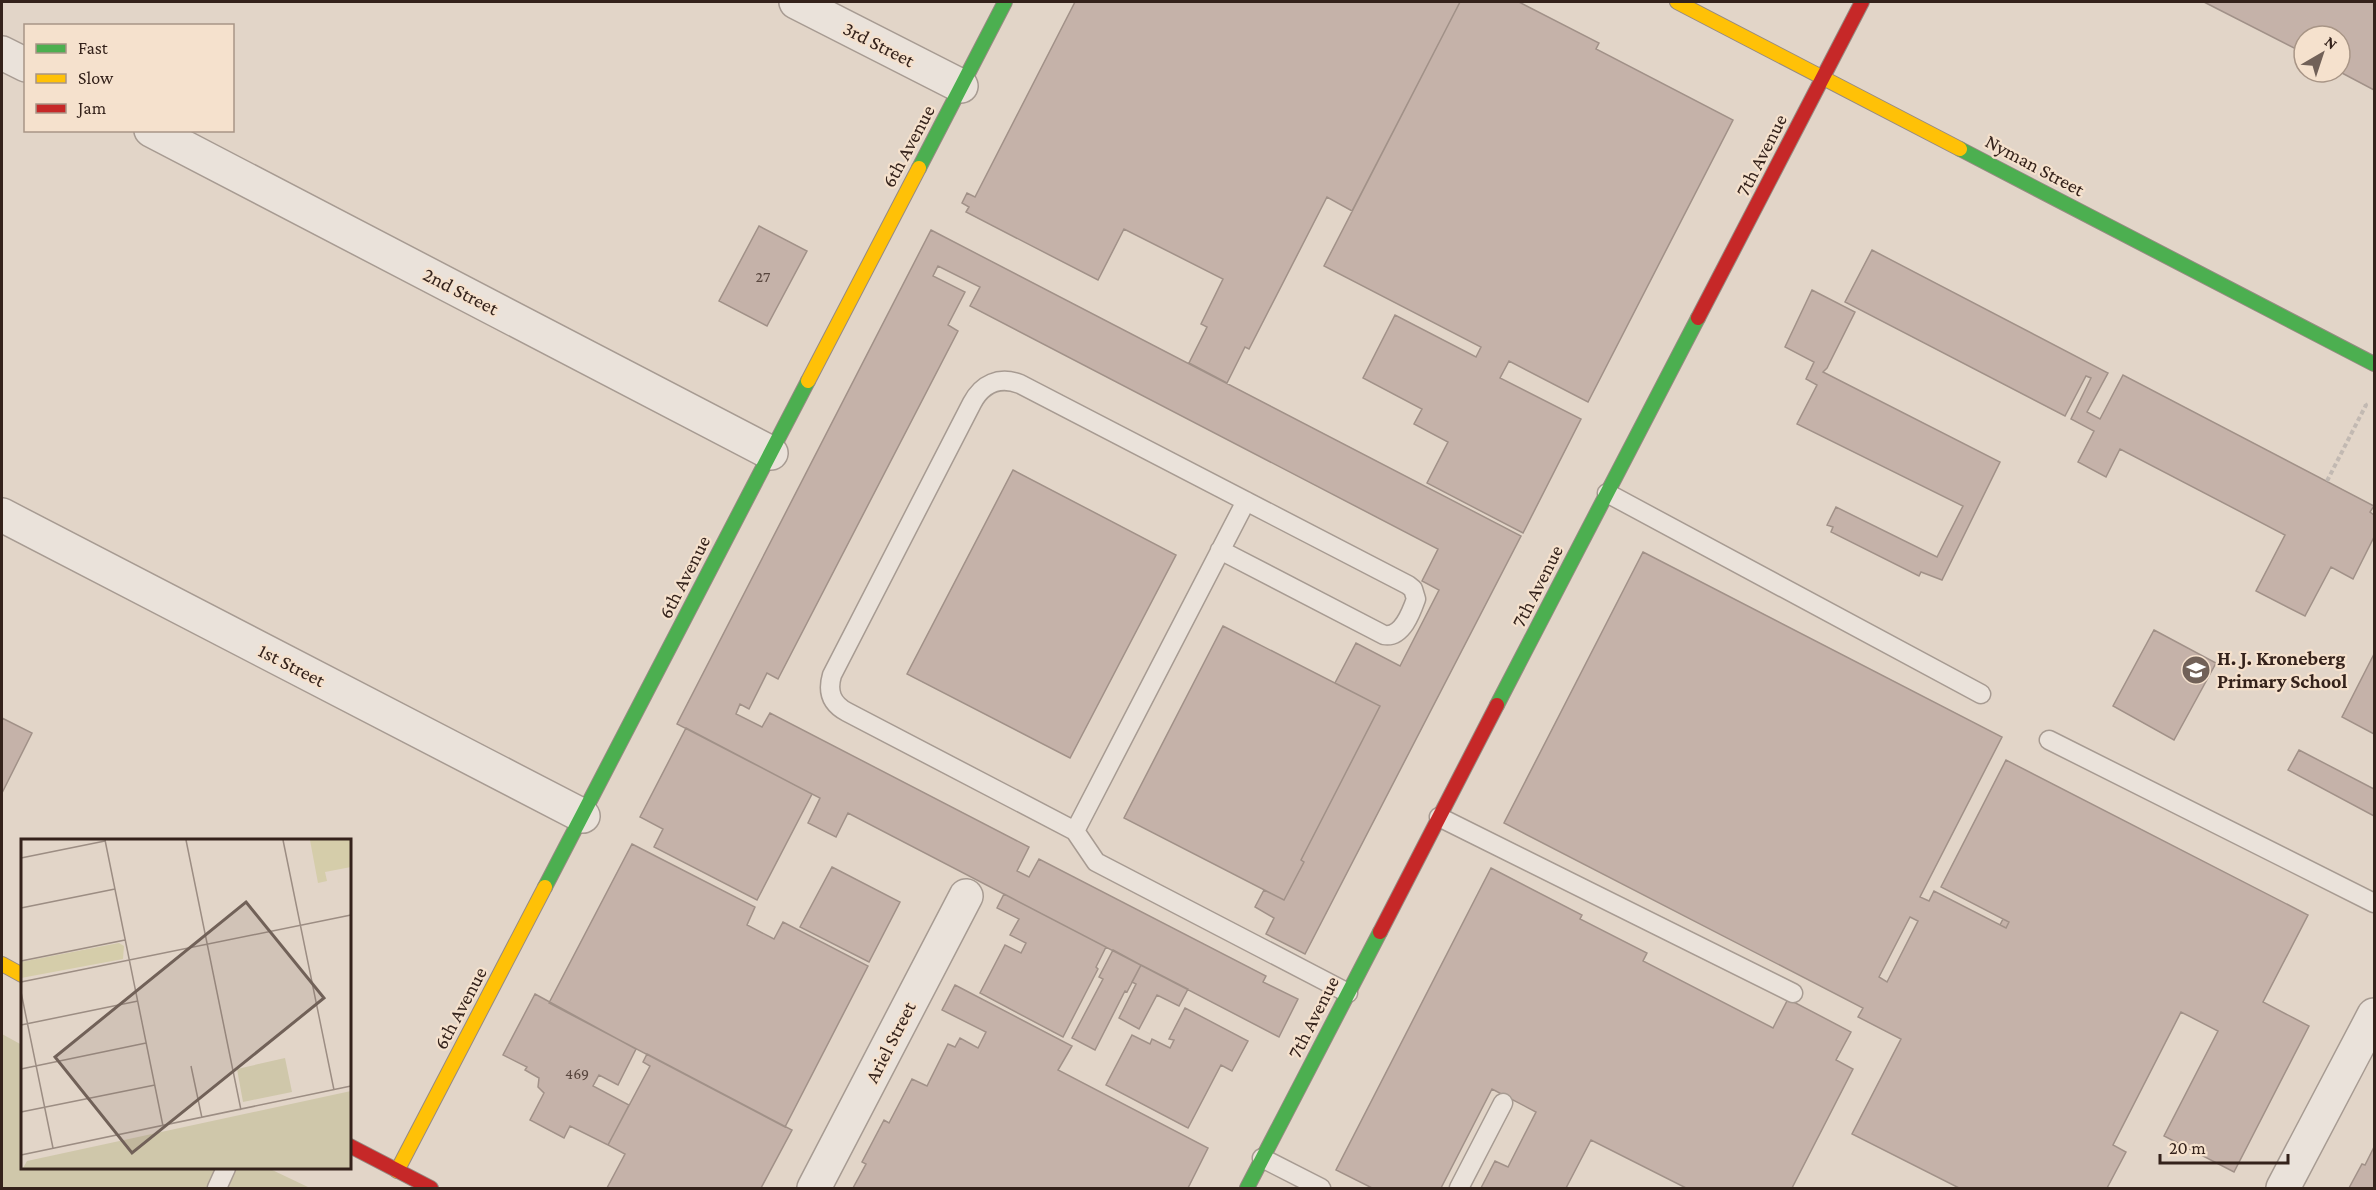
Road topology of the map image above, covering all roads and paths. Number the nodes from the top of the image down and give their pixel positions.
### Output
1 (796, 2) edge
2 (1005, 2) edge
3 (1677, 2) edge
4 (1862, 2) edge
5 (2, 53) edge
6 (24, 64) edge
7 (1823, 77) junction
8 (961, 87) junction
9 (155, 132) edge
10 (2360, 357) junction
11 (2374, 364) edge
12 (771, 453) junction
13 (2327, 481) dead end
14 (1607, 493) junction
15 (1246, 501) junction
16 (2, 514) edge
17 (1220, 550) junction
18 (1981, 694) dead end
19 (2049, 740) dead end
20 (583, 816) junction
21 (1439, 817) junction
22 (1075, 831) junction
23 (966, 896) dead end
24 (2374, 903) edge
25 (2, 964) edge
26 (21, 974) edge
27 (1348, 993) junction
28 (1793, 993) dead end
29 (2373, 1020) edge
30 (1503, 1103) dead end
31 (351, 1147) edge
32 (1262, 1158) junction
33 (225, 1169) edge
34 (397, 1171) junction
35 (217, 1188) edge
36 (431, 1188) edge
37 (814, 1188) edge
38 (1247, 1188) edge
39 (1321, 1188) edge
40 (1459, 1188) edge
41 (2283, 1188) edge

1 - 8 street, 3rd Street
2 - 8 street, 6th Avenue
3 - 7 street, Nyman Street
4 - 7 street, 7th Avenue
5 - 6 street
7 - 10 street, Nyman Street
7 - 14 street, 7th Avenue
8 - 12 street, 6th Avenue
9 - 12 street, 2nd Street
10 - 11 street, Nyman Street
10 - 13 path
12 - 20 street, 6th Avenue
14 - 18 lane
14 - 21 street, 7th Avenue
15 - 17 lane
15 - 17 lane
15 - 22 lane
16 - 20 street, 1st Street
17 - 22 lane
19 - 24 lane
20 - 34 street, 6th Avenue
21 - 27 street, 7th Avenue
21 - 28 lane
22 - 27 lane
23 - 37 street, Ariel Street
25 - 26 street
27 - 32 street, 7th Avenue
29 - 41 street
30 - 40 lane
31 - 34 street
32 - 38 street, 7th Avenue
32 - 39 lane
33 - 35 lane
34 - 36 street

